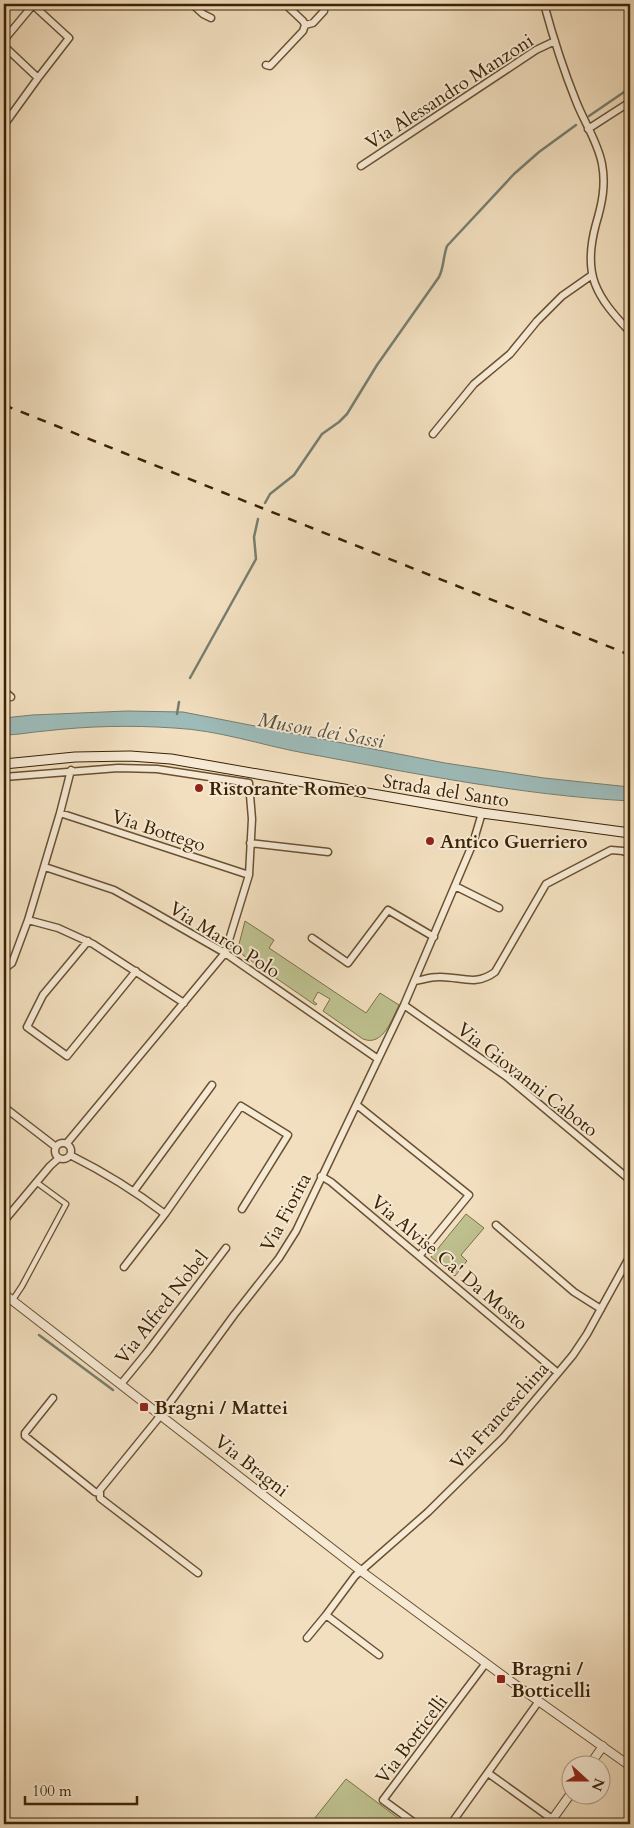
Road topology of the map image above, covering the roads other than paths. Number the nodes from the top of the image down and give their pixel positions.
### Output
1 (32, 4) edge
2 (192, 4) edge
3 (285, 4) edge
4 (544, 4) edge
5 (324, 11) dead end
6 (211, 18) dead end
7 (305, 26) junction
8 (4, 40) edge
9 (555, 41) junction
10 (4, 46) edge
11 (266, 65) dead end
12 (38, 78) junction
13 (630, 102) edge
14 (4, 125) edge
15 (588, 129) junction
16 (361, 166) dead end
17 (592, 275) junction
18 (630, 332) edge
19 (433, 434) dead end
20 (4, 691) edge
21 (11, 697) dead end
22 (25, 763) junction
23 (4, 764) edge
24 (228, 768) junction
25 (71, 770) junction
26 (26, 775) junction
27 (4, 777) edge
28 (227, 779) junction
29 (60, 813) junction
30 (482, 813) junction
31 (630, 834) edge
32 (250, 842) junction
33 (328, 852) dead end
34 (630, 854) edge
35 (45, 867) junction
36 (249, 875) junction
37 (455, 886) junction
38 (499, 908) dead end
39 (28, 920) junction
40 (434, 937) junction
41 (312, 938) dead end
42 (88, 941) junction
43 (225, 953) junction
44 (4, 969) edge
45 (136, 971) junction
46 (415, 981) junction
47 (184, 1003) junction
48 (404, 1005) junction
49 (378, 1059) junction
50 (212, 1085) dead end
51 (357, 1104) junction
52 (4, 1107) edge
53 (67, 1143) junction
54 (56, 1146) junction
55 (70, 1155) junction
56 (59, 1158) junction
57 (321, 1176) junction
58 (630, 1180) edge
59 (36, 1182) junction
60 (134, 1191) junction
61 (242, 1209) dead end
62 (165, 1214) junction
63 (4, 1221) edge
64 (496, 1225) dead end
65 (226, 1248) dead end
66 (420, 1255) junction
67 (630, 1256) edge
68 (124, 1267) dead end
69 (4, 1294) edge
70 (12, 1301) junction
71 (601, 1310) junction
72 (558, 1373) junction
73 (121, 1384) junction
74 (53, 1398) dead end
75 (161, 1415) junction
76 (100, 1493) junction
77 (361, 1571) junction
78 (198, 1572) dead end
79 (326, 1614) junction
80 (307, 1638) dead end
81 (379, 1655) dead end
82 (486, 1663) junction
83 (540, 1701) junction
84 (603, 1746) junction
85 (596, 1756) edge
86 (630, 1766) edge
87 (488, 1773) junction
88 (562, 1806) edge
89 (551, 1822) edge
90 (416, 1824) edge
91 (452, 1824) edge

1 - 8 street
1 - 12 street
2 - 6 street
3 - 7 street
4 - 9 street, Via Alessandro Manzoni
5 - 7 street
7 - 11 street
9 - 15 street, Via Alessandro Manzoni
9 - 16 street, Via Alessandro Manzoni
10 - 12 street
12 - 14 street
13 - 15 street
15 - 17 street, Via Alessandro Manzoni
17 - 18 street, Via Alessandro Manzoni
17 - 19 street
20 - 21 street
22 - 23 main road, Strada del Santo
22 - 24 main road, Strada del Santo
22 - 26 street
24 - 28 street
24 - 30 main road, Strada del Santo
25 - 26 street
25 - 28 street
25 - 29 street
26 - 27 street
28 - 32 street
29 - 35 street
29 - 36 street, Via Bottego
30 - 31 main road, Strada del Santo
30 - 37 street, Via Fiorita
32 - 33 street
32 - 36 street
34 - 46 street
35 - 39 street
35 - 43 street, Via Marco Polo
36 - 43 street
37 - 38 street
37 - 40 street, Via Fiorita
39 - 42 street
39 - 44 street
40 - 41 street
40 - 46 street, Via Fiorita
42 - 45 street
42 - 45 street
43 - 47 street
43 - 49 street, Via Marco Polo
45 - 47 street
46 - 48 street, Via Fiorita
47 - 53 street
48 - 49 street, Via Fiorita
48 - 58 street, Via Giovanni Caboto
49 - 51 street, Via Fiorita
50 - 60 street
51 - 57 street, Via Fiorita
51 - 66 street
52 - 54 street
53 - 54 street
53 - 55 street
54 - 56 street
55 - 56 street
55 - 60 street
56 - 59 street
57 - 66 street, Via Alvise Ca' Da Mosto
57 - 75 street, Via Fiorita
59 - 63 street
59 - 70 street
60 - 62 street
61 - 62 street
62 - 68 street
64 - 71 street
65 - 73 street, Via Alfred Nobel
66 - 72 street, Via Alvise Ca' Da Mosto
67 - 71 street, Via Franceschina
69 - 70 street, Via Bragni
70 - 73 street, Via Bragni
71 - 72 street, Via Franceschina
72 - 77 street, Via Franceschina
73 - 75 street, Via Bragni
74 - 76 street
75 - 76 street, Via Fiorita
75 - 77 street, Via Bragni
76 - 78 street
77 - 79 street
77 - 82 street, Via Bragni
79 - 80 street
79 - 81 street
82 - 83 street, Via Bragni
82 - 90 street, Via Botticelli
83 - 84 street, Via Bragni
83 - 87 street
84 - 85 street
84 - 86 street, Via Bragni
87 - 89 street
87 - 91 street
88 - 89 street

